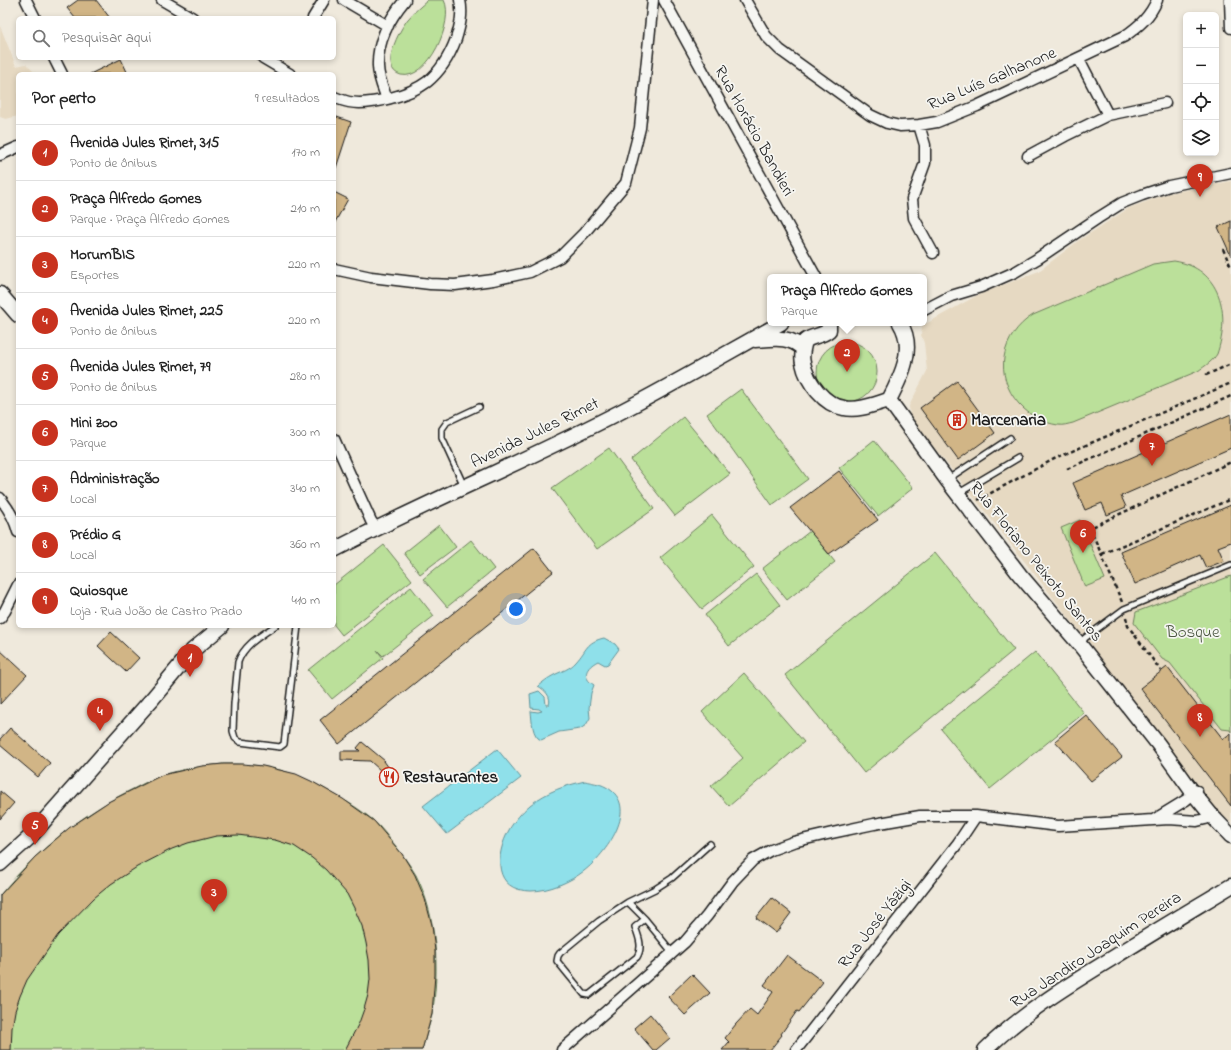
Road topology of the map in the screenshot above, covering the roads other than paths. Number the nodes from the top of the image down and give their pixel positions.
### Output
1 (26, 0) edge
2 (162, 0) edge
3 (324, 0) edge
4 (344, 0) edge
5 (405, 0) edge
6 (460, 0) edge
7 (653, 0) edge
8 (664, 0) edge
9 (746, 0) edge
10 (1157, 0) edge
11 (1230, 0) edge
12 (34, 16) edge
13 (190, 16) edge
14 (314, 16) edge
15 (388, 26) junction
16 (1231, 28) edge
17 (1079, 59) junction
18 (55, 60) edge
19 (266, 60) edge
20 (61, 72) edge
21 (287, 72) edge
22 (336, 98) edge
23 (387, 99) junction
24 (1165, 103) dead end
25 (1108, 116) junction
26 (919, 125) junction
27 (16, 148) edge
28 (0, 155) edge
29 (1028, 156) dead end
30 (1231, 173) edge
31 (933, 253) dead end
32 (336, 269) edge
33 (814, 274) edge
34 (0, 294) edge
35 (927, 308) edge
36 (16, 313) edge
37 (776, 326) edge
38 (829, 326) edge
39 (902, 326) edge
40 (749, 341) junction
41 (803, 349) junction
42 (889, 400) junction
43 (479, 407) dead end
44 (1010, 438) dead end
45 (336, 443) edge
46 (1018, 458) dead end
47 (947, 480) junction
48 (465, 487) junction
49 (958, 494) junction
50 (0, 498) edge
51 (16, 524) edge
52 (376, 528) junction
53 (336, 549) edge
54 (1231, 565) edge
55 (16, 589) edge
56 (0, 618) edge
57 (202, 628) edge
58 (220, 628) edge
59 (272, 628) edge
60 (298, 628) edge
61 (1080, 645) junction
62 (194, 650) junction
63 (1195, 792) junction
64 (976, 816) junction
65 (1214, 816) junction
66 (1153, 820) junction
67 (1231, 826) edge
68 (1231, 836) edge
69 (710, 844) dead end
70 (0, 864) edge
71 (1231, 886) edge
72 (628, 902) junction
73 (645, 919) junction
74 (672, 952) junction
75 (562, 1050) edge
76 (796, 1050) edge
77 (985, 1050) edge

1 - 12 street
2 - 13 street
3 - 14 street
4 - 15 street
5 - 15 street
6 - 23 street
7 - 32 street
8 - 33 street, Rua Horácio Bandieri
9 - 26 street, Rua Luís Galhanone
10 - 17 street, Rua Luís Galhanone
11 - 16 street
15 - 23 street
17 - 25 street
17 - 26 street, Rua Luís Galhanone
18 - 20 street
19 - 21 street
22 - 23 street
24 - 25 street
25 - 29 street
26 - 31 street
27 - 28 street
30 - 35 street
34 - 36 street
37 - 40 street, Avenida Jules Rimet
38 - 41 street
39 - 42 street
40 - 41 street, Avenida Jules Rimet
40 - 48 street, Avenida Jules Rimet
41 - 42 street
42 - 47 street, Rua Floriano Peixoto Santos
43 - 48 lane
44 - 47 lane
45 - 52 street
46 - 49 lane
47 - 49 street, Rua Floriano Peixoto Santos
48 - 52 street, Avenida Jules Rimet
49 - 61 street, Rua Floriano Peixoto Santos
50 - 51 street
52 - 53 street, Avenida Jules Rimet
54 - 61 lane
55 - 56 street
57 - 62 street
58 - 62 street
59 - 60 lane
61 - 63 street, Rua Floriano Peixoto Santos
62 - 70 street
63 - 65 street, Rua Floriano Peixoto Santos
63 - 66 street
64 - 66 street
64 - 74 street
64 - 76 street, Rua José Yázigi
65 - 66 street
65 - 67 street, Rua Floriano Peixoto Santos
65 - 68 street, Rua Floriano Peixoto Santos
69 - 72 lane
71 - 77 street, Rua Jandiro Joaquim Pereira
72 - 73 lane
72 - 73 lane
73 - 74 lane
74 - 75 street

